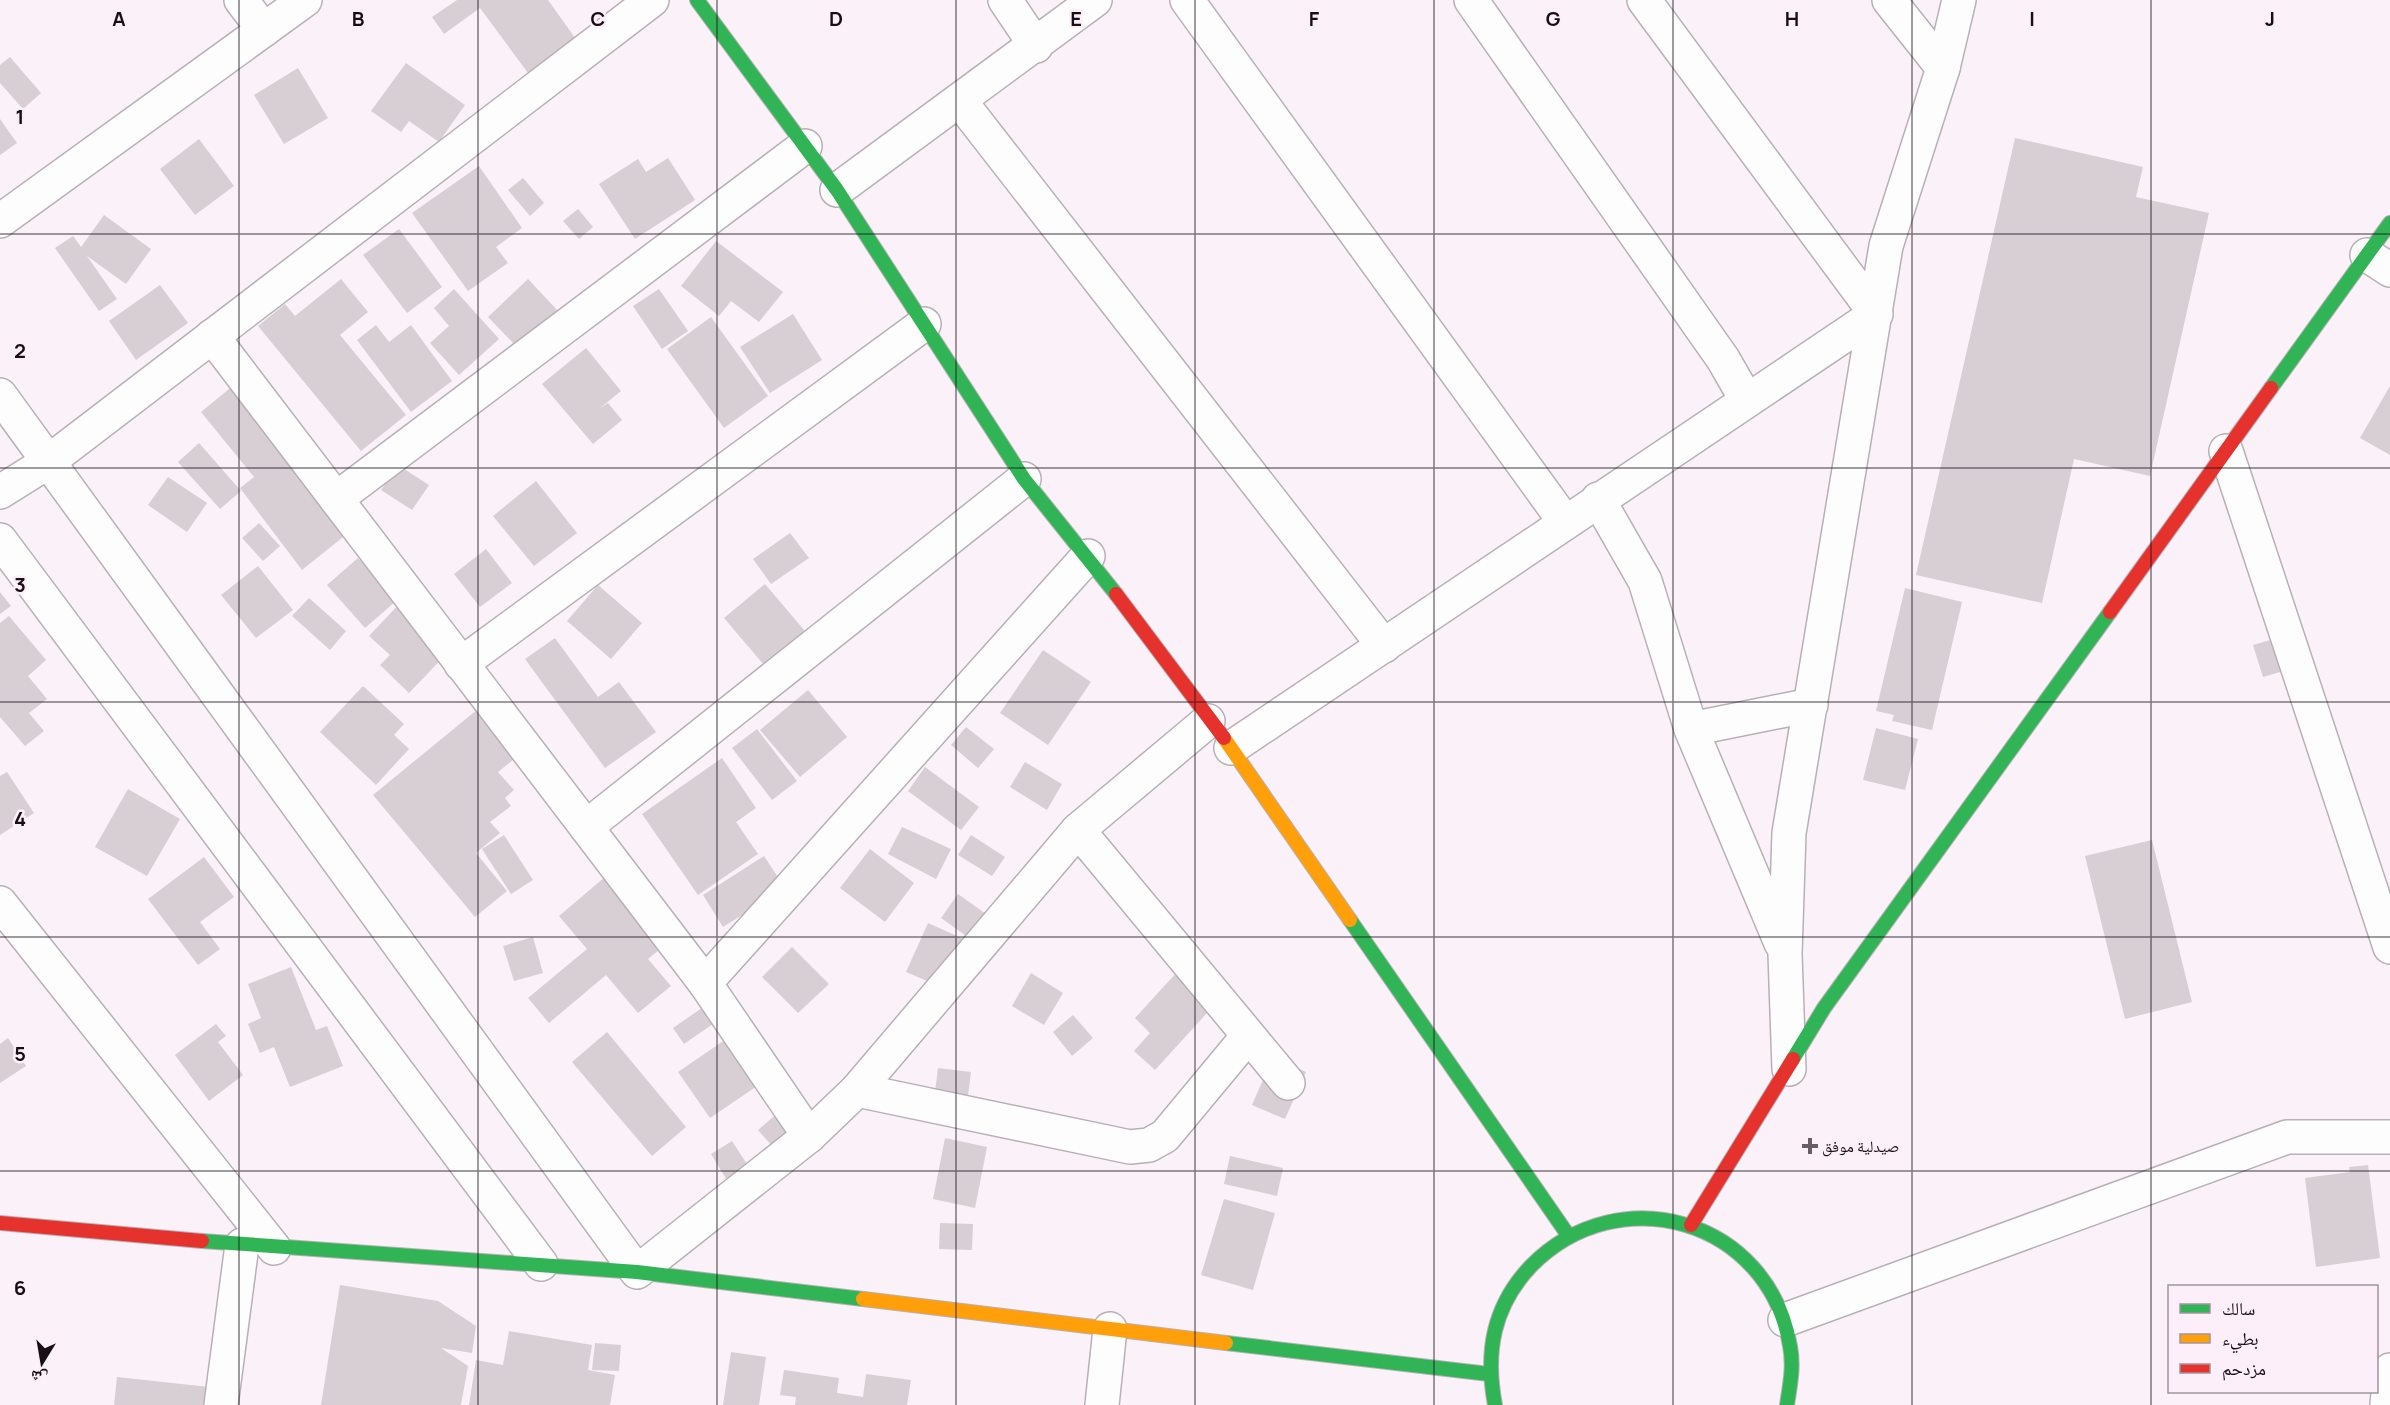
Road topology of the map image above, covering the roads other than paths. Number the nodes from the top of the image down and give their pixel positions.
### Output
1 (241, 0) edge
2 (305, 0) edge
3 (652, 0) edge
4 (697, 0) edge
5 (1005, 0) edge
6 (1095, 0) edge
7 (1187, 0) edge
8 (1471, 0) edge
9 (1644, 0) edge
10 (1889, 0) edge
11 (1959, 0) edge
12 (264, 30) junction
13 (1036, 46) junction
14 (1943, 68) junction
15 (960, 101) junction
16 (805, 146) junction
17 (837, 190) junction
18 (0, 221) edge
19 (2390, 223) edge
20 (2378, 262) edge
21 (1876, 314) junction
22 (924, 324) junction
23 (212, 336) junction
24 (0, 395) edge
25 (1746, 399) junction
26 (2226, 451) junction
27 (48, 462) junction
28 (1024, 479) junction
29 (0, 492) edge
30 (336, 499) junction
31 (1598, 499) junction
32 (1565, 522) junction
33 (0, 540) edge
34 (1088, 556) junction
35 (1384, 645) junction
36 (461, 664) junction
37 (1811, 705) junction
38 (1208, 721) junction
39 (1691, 729) junction
40 (1231, 748) junction
41 (586, 827) junction
42 (1078, 830) junction
43 (0, 903) edge
44 (2390, 947) edge
45 (1785, 954) junction
46 (705, 983) junction
47 (1248, 1036) junction
48 (1789, 1069) junction
49 (1288, 1083) dead end
50 (857, 1090) junction
51 (809, 1136) junction
52 (2390, 1137) edge
53 (0, 1223) edge
54 (1691, 1225) junction
55 (1568, 1235) junction
56 (242, 1245) junction
57 (274, 1248) junction
58 (541, 1264) junction
59 (637, 1272) junction
60 (1785, 1320) junction
61 (1110, 1329) junction
62 (2390, 1370) edge
63 (1489, 1374) junction
64 (222, 1405) edge
65 (1102, 1405) edge
66 (1495, 1405) edge
67 (1787, 1405) edge
68 (2387, 1405) edge

1 - 12 street
2 - 12 street
3 - 23 street
4 - 16 main road
5 - 13 street
6 - 13 street
7 - 32 street
8 - 25 street
9 - 21 street
10 - 14 street
11 - 14 street
12 - 18 street
13 - 15 street
14 - 21 street
15 - 17 street
15 - 35 street
16 - 17 main road
16 - 30 street
17 - 22 main road
19 - 20 main road
20 - 26 main road
21 - 25 street
21 - 37 street
22 - 28 main road
22 - 36 street
23 - 27 street
23 - 30 street
24 - 27 street
25 - 31 street
26 - 44 street
26 - 48 main road
27 - 29 street
27 - 59 street
28 - 34 main road
28 - 41 street
30 - 36 street
31 - 32 street
31 - 39 street
32 - 35 street
33 - 58 street
34 - 38 main road
34 - 46 street
35 - 40 street
36 - 41 street
37 - 39 street
37 - 45 street
38 - 40 main road
38 - 42 street
39 - 45 street
40 - 55 main road
41 - 46 street
42 - 47 street
42 - 50 street
43 - 57 street
45 - 48 street
46 - 51 street
47 - 49 street
47 - 50 street
48 - 54 main road
50 - 51 street
51 - 59 street
52 - 60 street
53 - 56 main road
54 - 55 main road
54 - 60 main road
55 - 63 main road
56 - 57 main road
56 - 64 street
57 - 58 main road
58 - 59 main road
59 - 61 main road
60 - 67 main road
61 - 63 main road
61 - 65 street
62 - 68 street
63 - 66 main road

